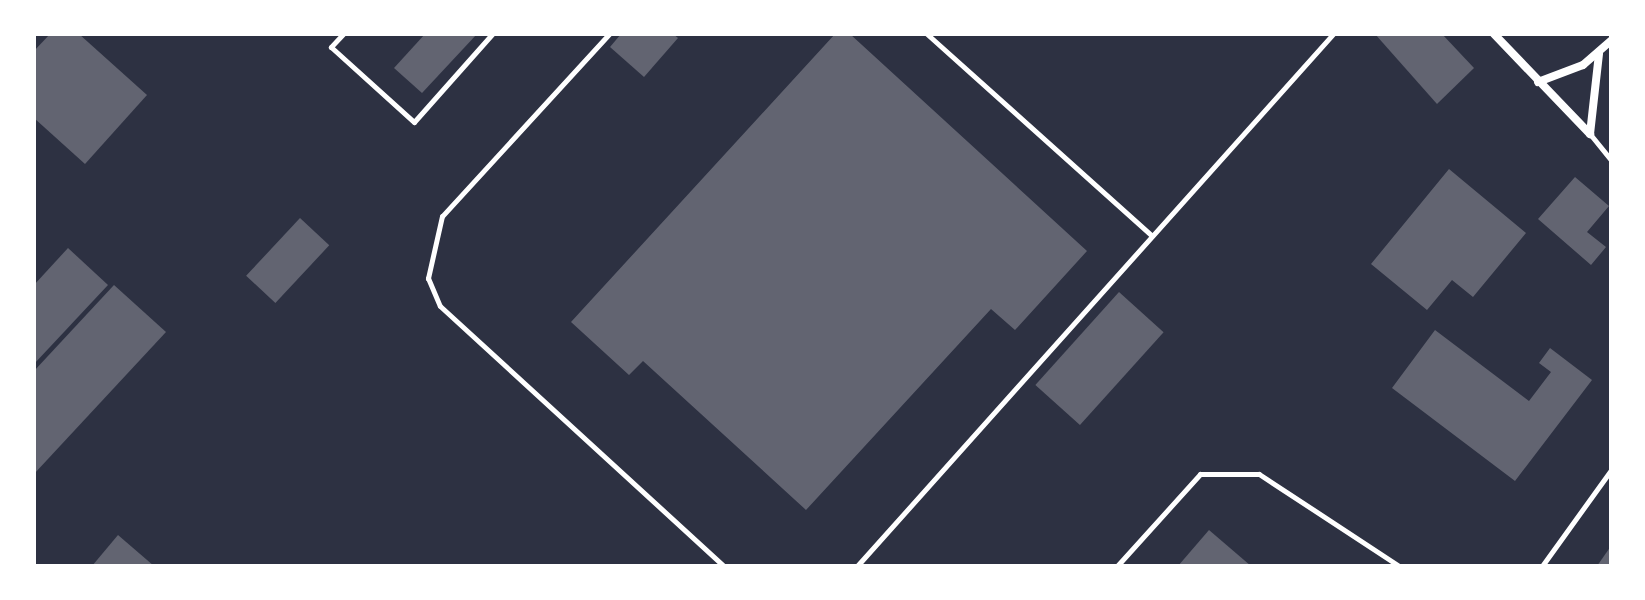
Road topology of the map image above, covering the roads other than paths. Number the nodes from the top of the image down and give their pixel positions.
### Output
1 (343, 34) edge
2 (492, 34) edge
3 (609, 34) edge
4 (927, 34) edge
5 (1333, 34) edge
6 (1508, 34) edge
7 (1497, 37) edge
8 (1611, 41) edge
9 (1599, 54) junction
10 (1538, 82) junction
11 (1590, 134) junction
12 (1611, 160) edge
13 (1152, 236) junction
14 (1611, 470) edge
15 (724, 566) edge
16 (857, 566) edge
17 (1117, 566) edge
18 (1399, 566) edge
19 (1542, 566) edge

1 - 2 lane
3 - 15 lane
4 - 13 lane
5 - 13 lane
6 - 7 street
7 - 10 street
8 - 9 street
9 - 10 street
9 - 11 street
10 - 11 street
11 - 12 lane
13 - 16 lane
14 - 19 lane
17 - 18 lane

